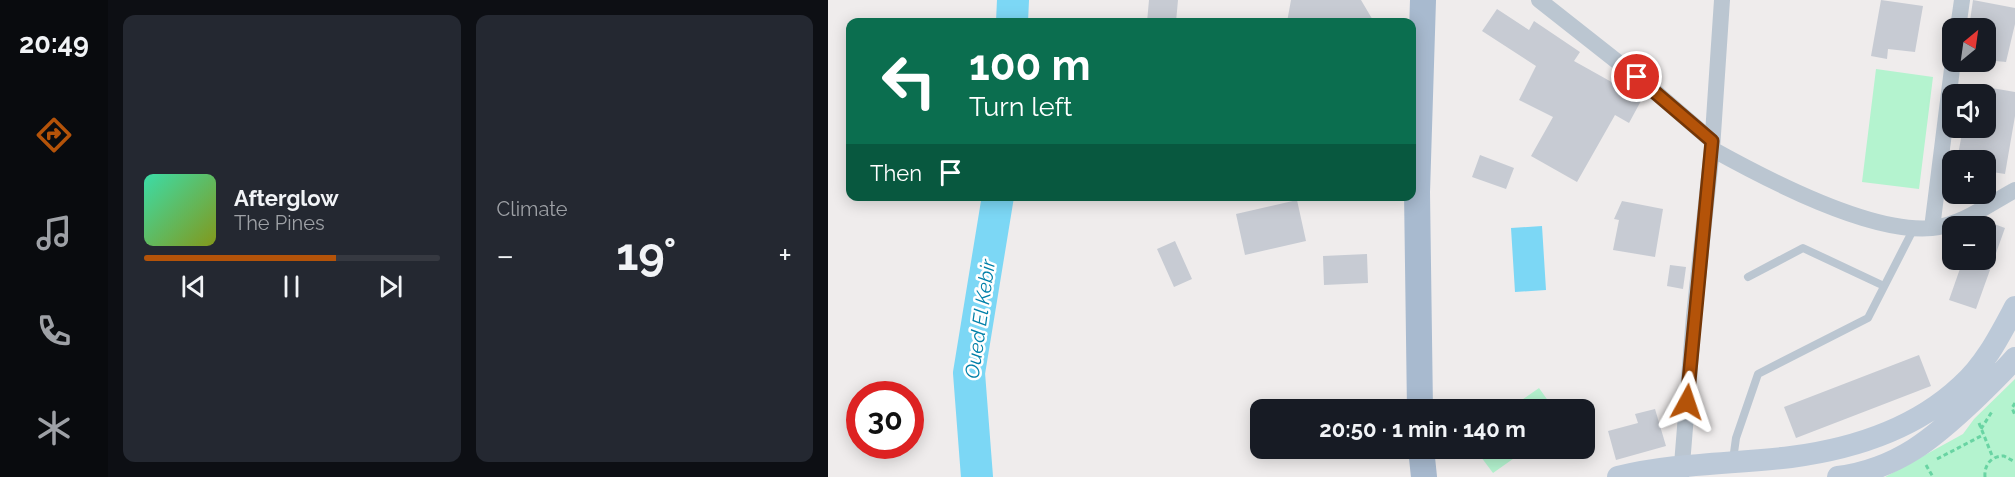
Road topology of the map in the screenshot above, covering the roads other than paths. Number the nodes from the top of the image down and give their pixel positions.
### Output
1 (1423, 0) edge
2 (1539, 0) edge
3 (1722, 0) edge
4 (1962, 0) edge
5 (1959, 18) edge
6 (1952, 72) edge
7 (1712, 145) junction
8 (2015, 190) edge
9 (1914, 227) junction
10 (1932, 228) junction
11 (1748, 277) dead end
12 (1884, 286) junction
13 (2015, 307) edge
14 (2015, 358) edge
15 (1420, 399) edge
16 (1422, 459) edge
17 (1733, 461) junction
18 (1681, 471) edge
19 (1424, 477) edge
20 (1618, 477) edge
21 (1838, 477) edge

1 - 15 main road
2 - 7 street
3 - 7 street
4 - 5 street
6 - 10 street
7 - 9 street
7 - 18 street
8 - 10 street
9 - 10 street
9 - 12 lane
11 - 12 lane
12 - 17 lane
13 - 17 main road
14 - 21 main road
16 - 19 main road
17 - 18 main road
18 - 20 main road

